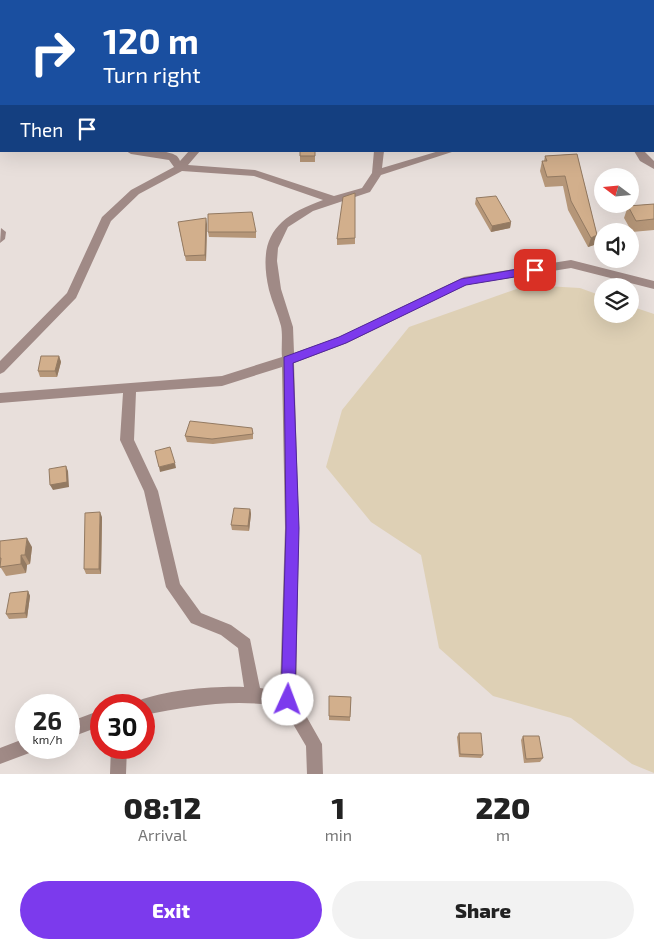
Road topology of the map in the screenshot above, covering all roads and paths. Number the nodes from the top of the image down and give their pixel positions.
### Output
1 (138, 152) edge
2 (194, 152) edge
3 (379, 152) edge
4 (447, 152) edge
5 (640, 152) edge
6 (654, 166) edge
7 (180, 168) junction
8 (377, 173) junction
9 (331, 199) junction
10 (654, 285) edge
11 (288, 360) junction
12 (0, 369) edge
13 (130, 387) junction
14 (0, 398) edge
15 (253, 694) junction
16 (288, 700) junction
17 (155, 705) edge
18 (15, 750) edge
19 (0, 756) edge
20 (119, 759) edge
21 (118, 774) edge
22 (315, 774) edge

1 - 7 street
2 - 7 street
3 - 8 street
4 - 8 street
5 - 6 street
7 - 9 street
7 - 12 street
8 - 9 street
9 - 11 street
10 - 11 street
11 - 13 street
11 - 16 street
13 - 14 street
13 - 15 street
15 - 16 street
15 - 17 street
16 - 22 street
18 - 19 street
20 - 21 street

